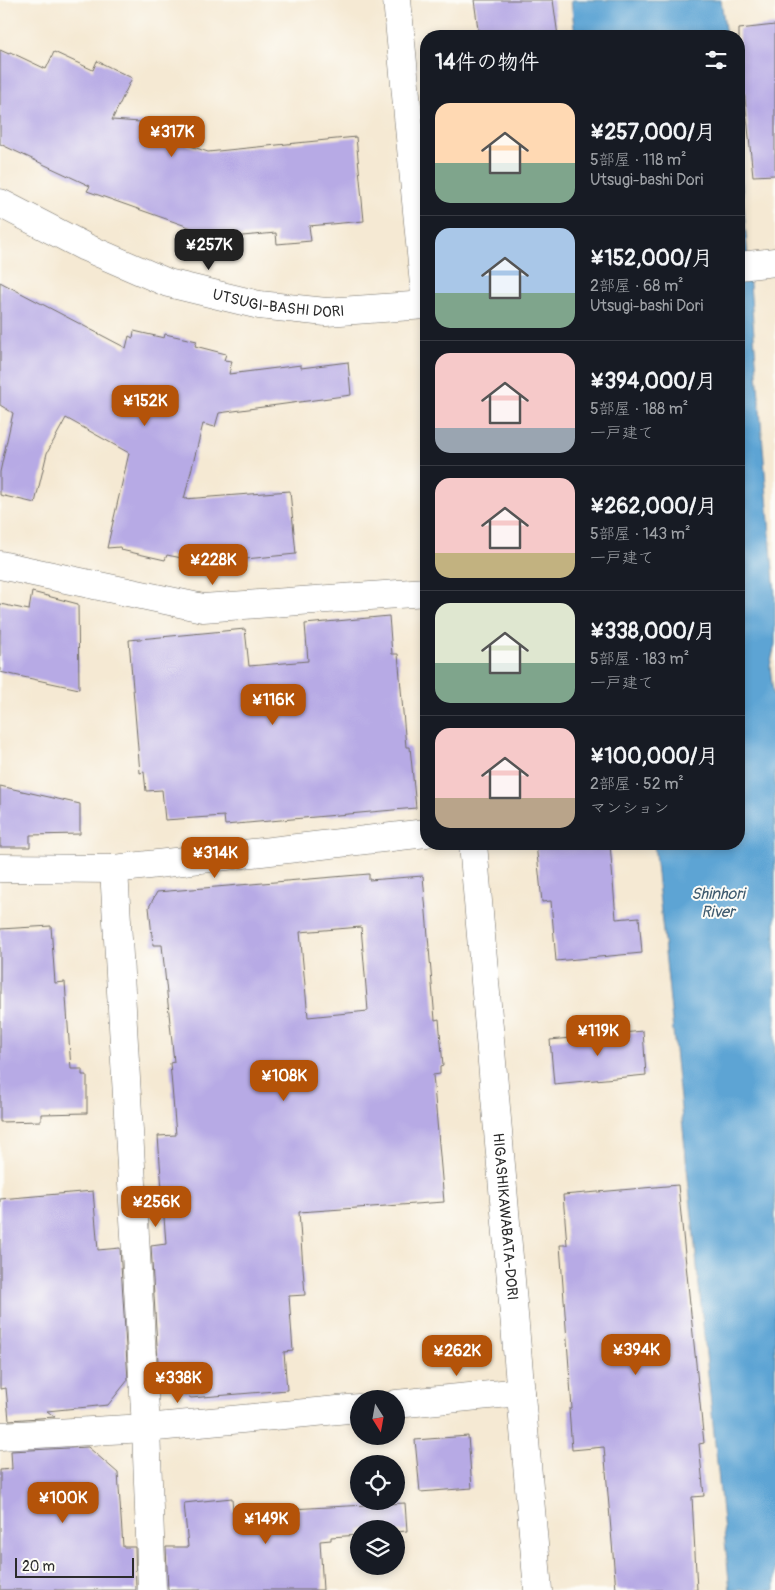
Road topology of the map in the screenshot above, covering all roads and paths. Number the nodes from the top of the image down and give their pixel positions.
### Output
1 (397, 0) edge
2 (0, 203) edge
3 (420, 242) edge
4 (775, 262) edge
5 (745, 265) edge
6 (420, 305) edge
7 (0, 565) edge
8 (420, 592) edge
9 (420, 834) edge
10 (474, 850) edge
11 (0, 868) edge
12 (114, 869) junction
13 (521, 1392) junction
14 (405, 1403) edge
15 (350, 1409) edge
16 (146, 1428) junction
17 (0, 1436) edge
18 (152, 1590) edge
19 (538, 1590) edge

1 - 3 street
2 - 6 street, UTSUGI-BASHI DORI
4 - 5 street
7 - 8 street
9 - 12 street
10 - 13 street, HIGASHIKAWABATA-DORI
11 - 12 street
12 - 16 street
13 - 14 street
13 - 19 street, HIGASHIKAWABATA-DORI
15 - 16 street
16 - 17 street
16 - 18 street

